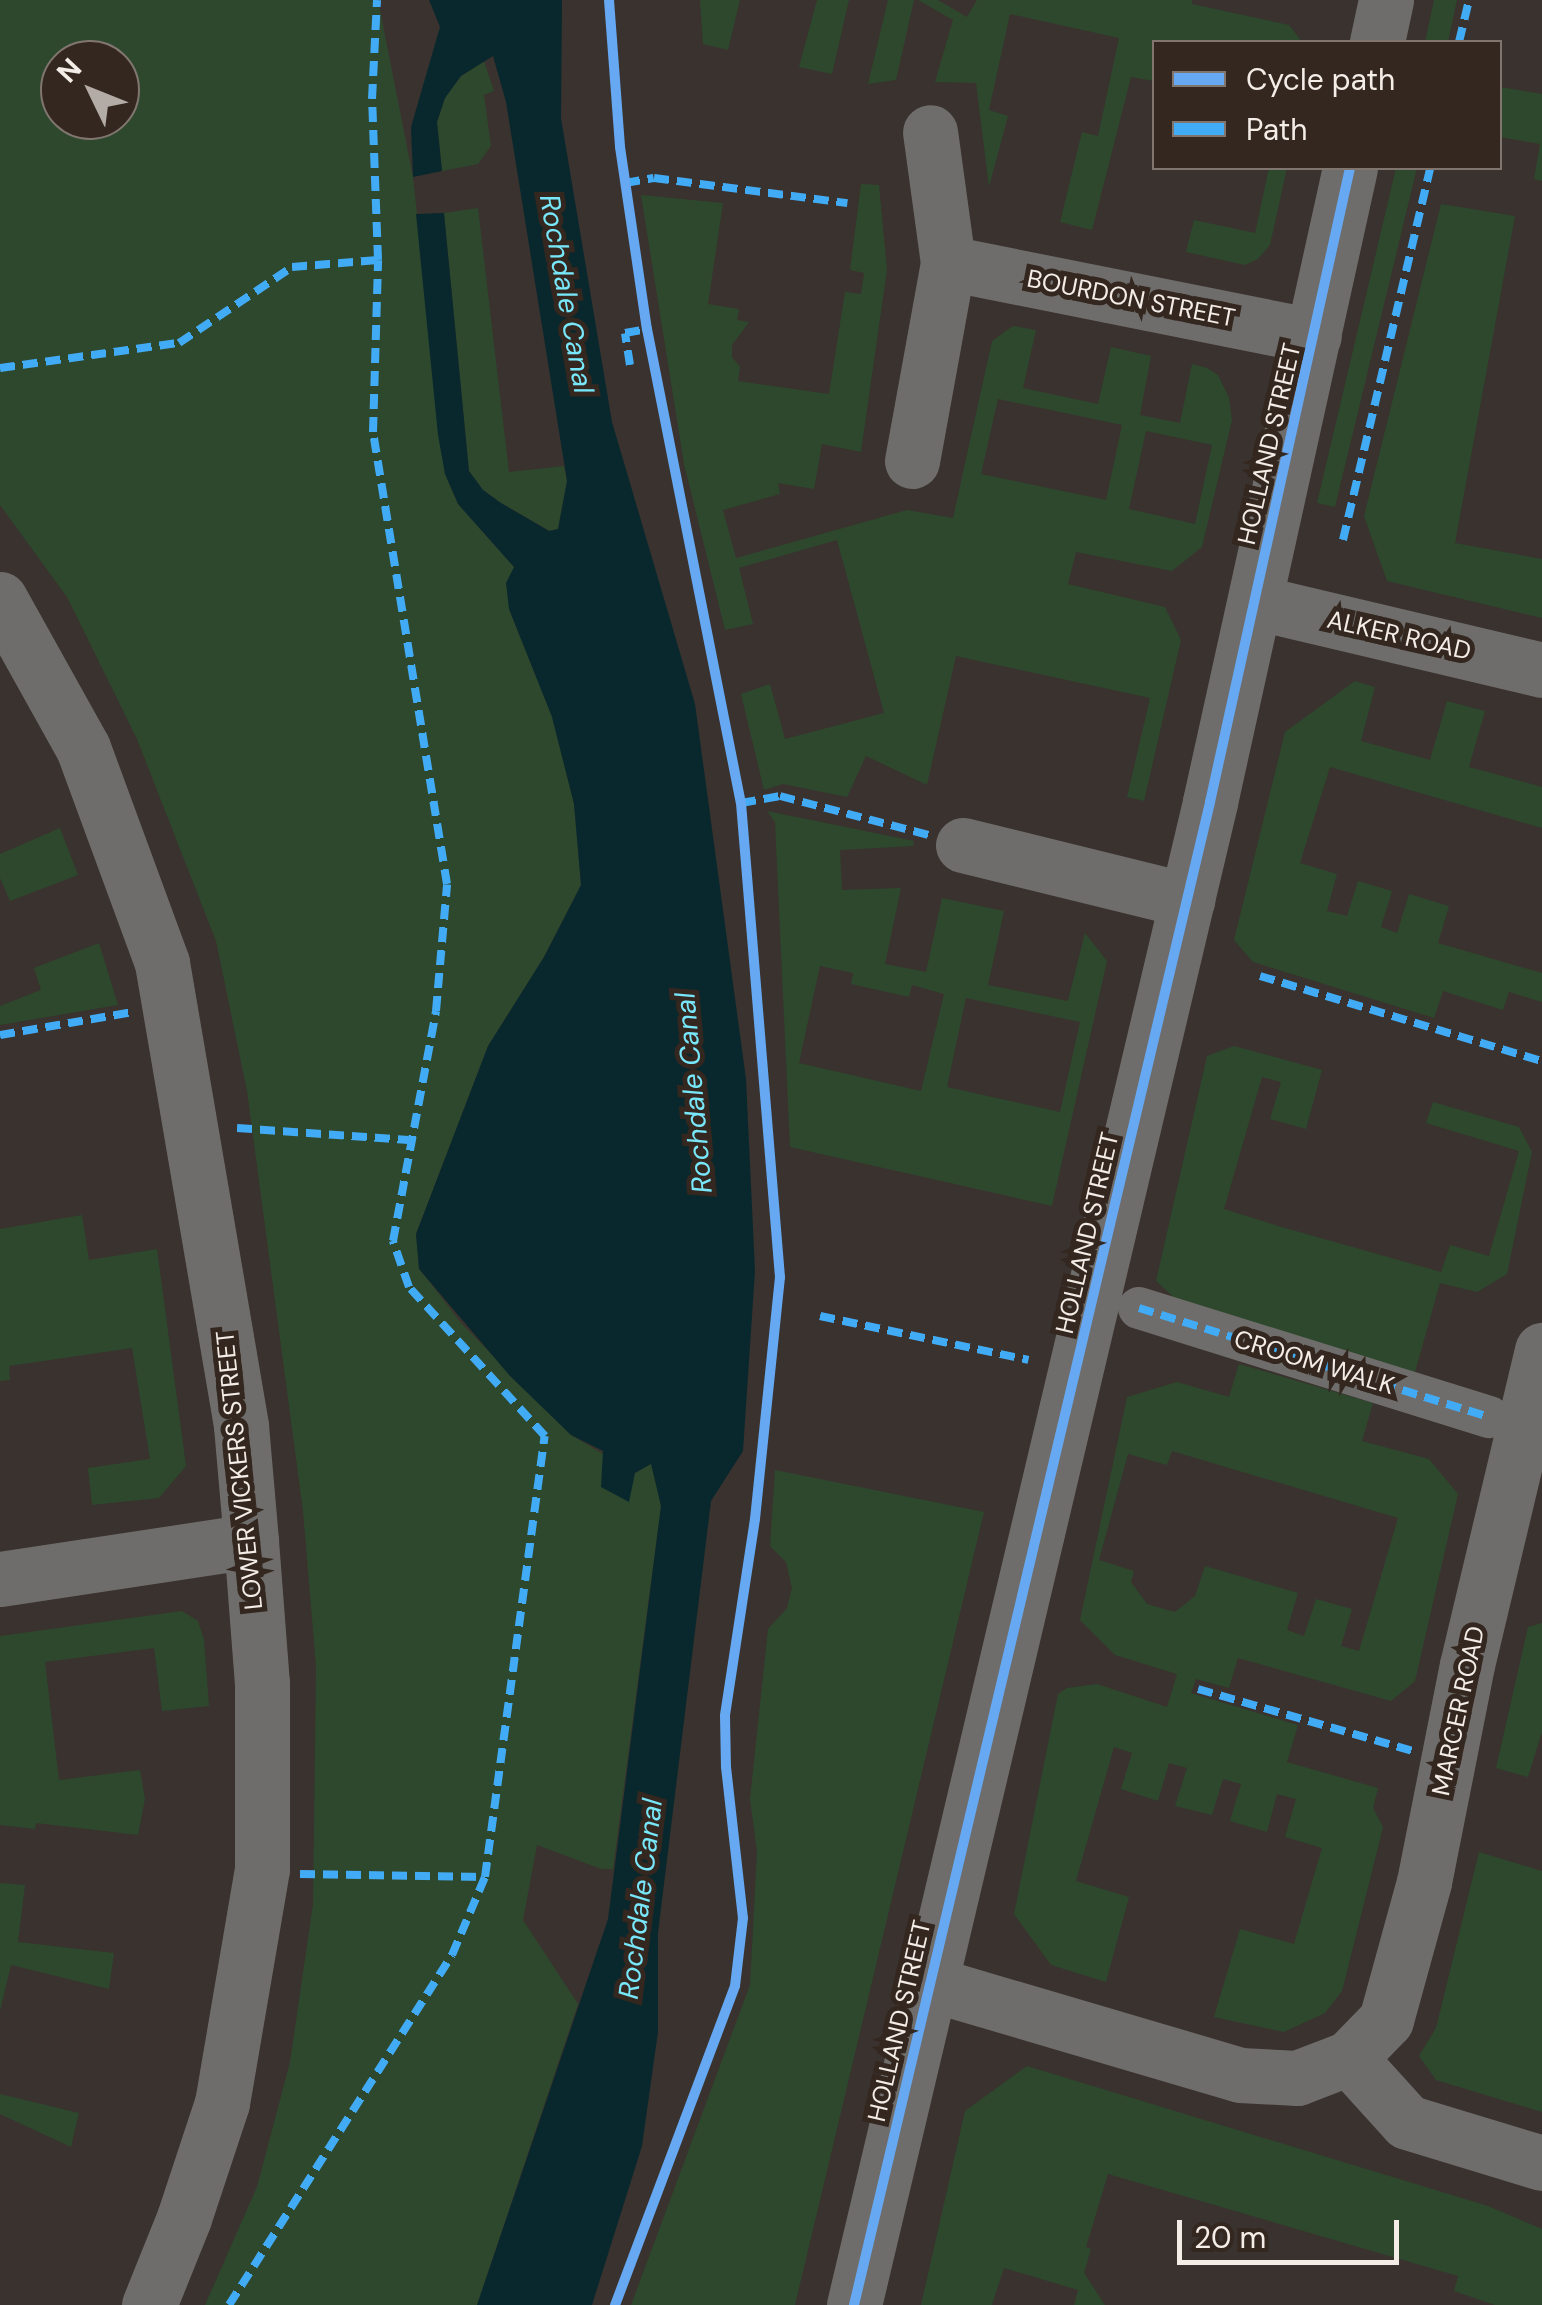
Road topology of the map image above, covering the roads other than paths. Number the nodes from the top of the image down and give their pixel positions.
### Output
1 (1386, 0) edge
2 (1378, 40) edge
3 (930, 132) dead end
4 (1350, 170) edge
5 (948, 263) junction
6 (1314, 336) junction
7 (912, 461) dead end
8 (0, 599) edge
9 (1255, 602) junction
10 (1542, 670) edge
11 (962, 845) dead end
12 (1187, 900) junction
13 (1139, 1308) dead end
14 (1542, 1350) edge
15 (1489, 1417) dead end
16 (251, 1541) junction
17 (0, 1579) edge
18 (928, 1984) junction
19 (1349, 2058) junction
20 (1542, 2163) edge
21 (148, 2305) edge
22 (854, 2305) edge

1 - 2 street
3 - 5 street
4 - 6 street, HOLLAND STREET
5 - 6 street, BOURDON STREET
5 - 7 street
6 - 9 street, HOLLAND STREET
8 - 16 street, LOWER VICKERS STREET
9 - 10 street, ALKER ROAD
9 - 12 street, HOLLAND STREET
11 - 12 street
12 - 18 street, HOLLAND STREET
13 - 15 street, CROOM WALK
14 - 19 street, MARCER ROAD
16 - 17 street
16 - 21 street, LOWER VICKERS STREET
18 - 19 street, MARCER ROAD
18 - 22 street, HOLLAND STREET
19 - 20 street

